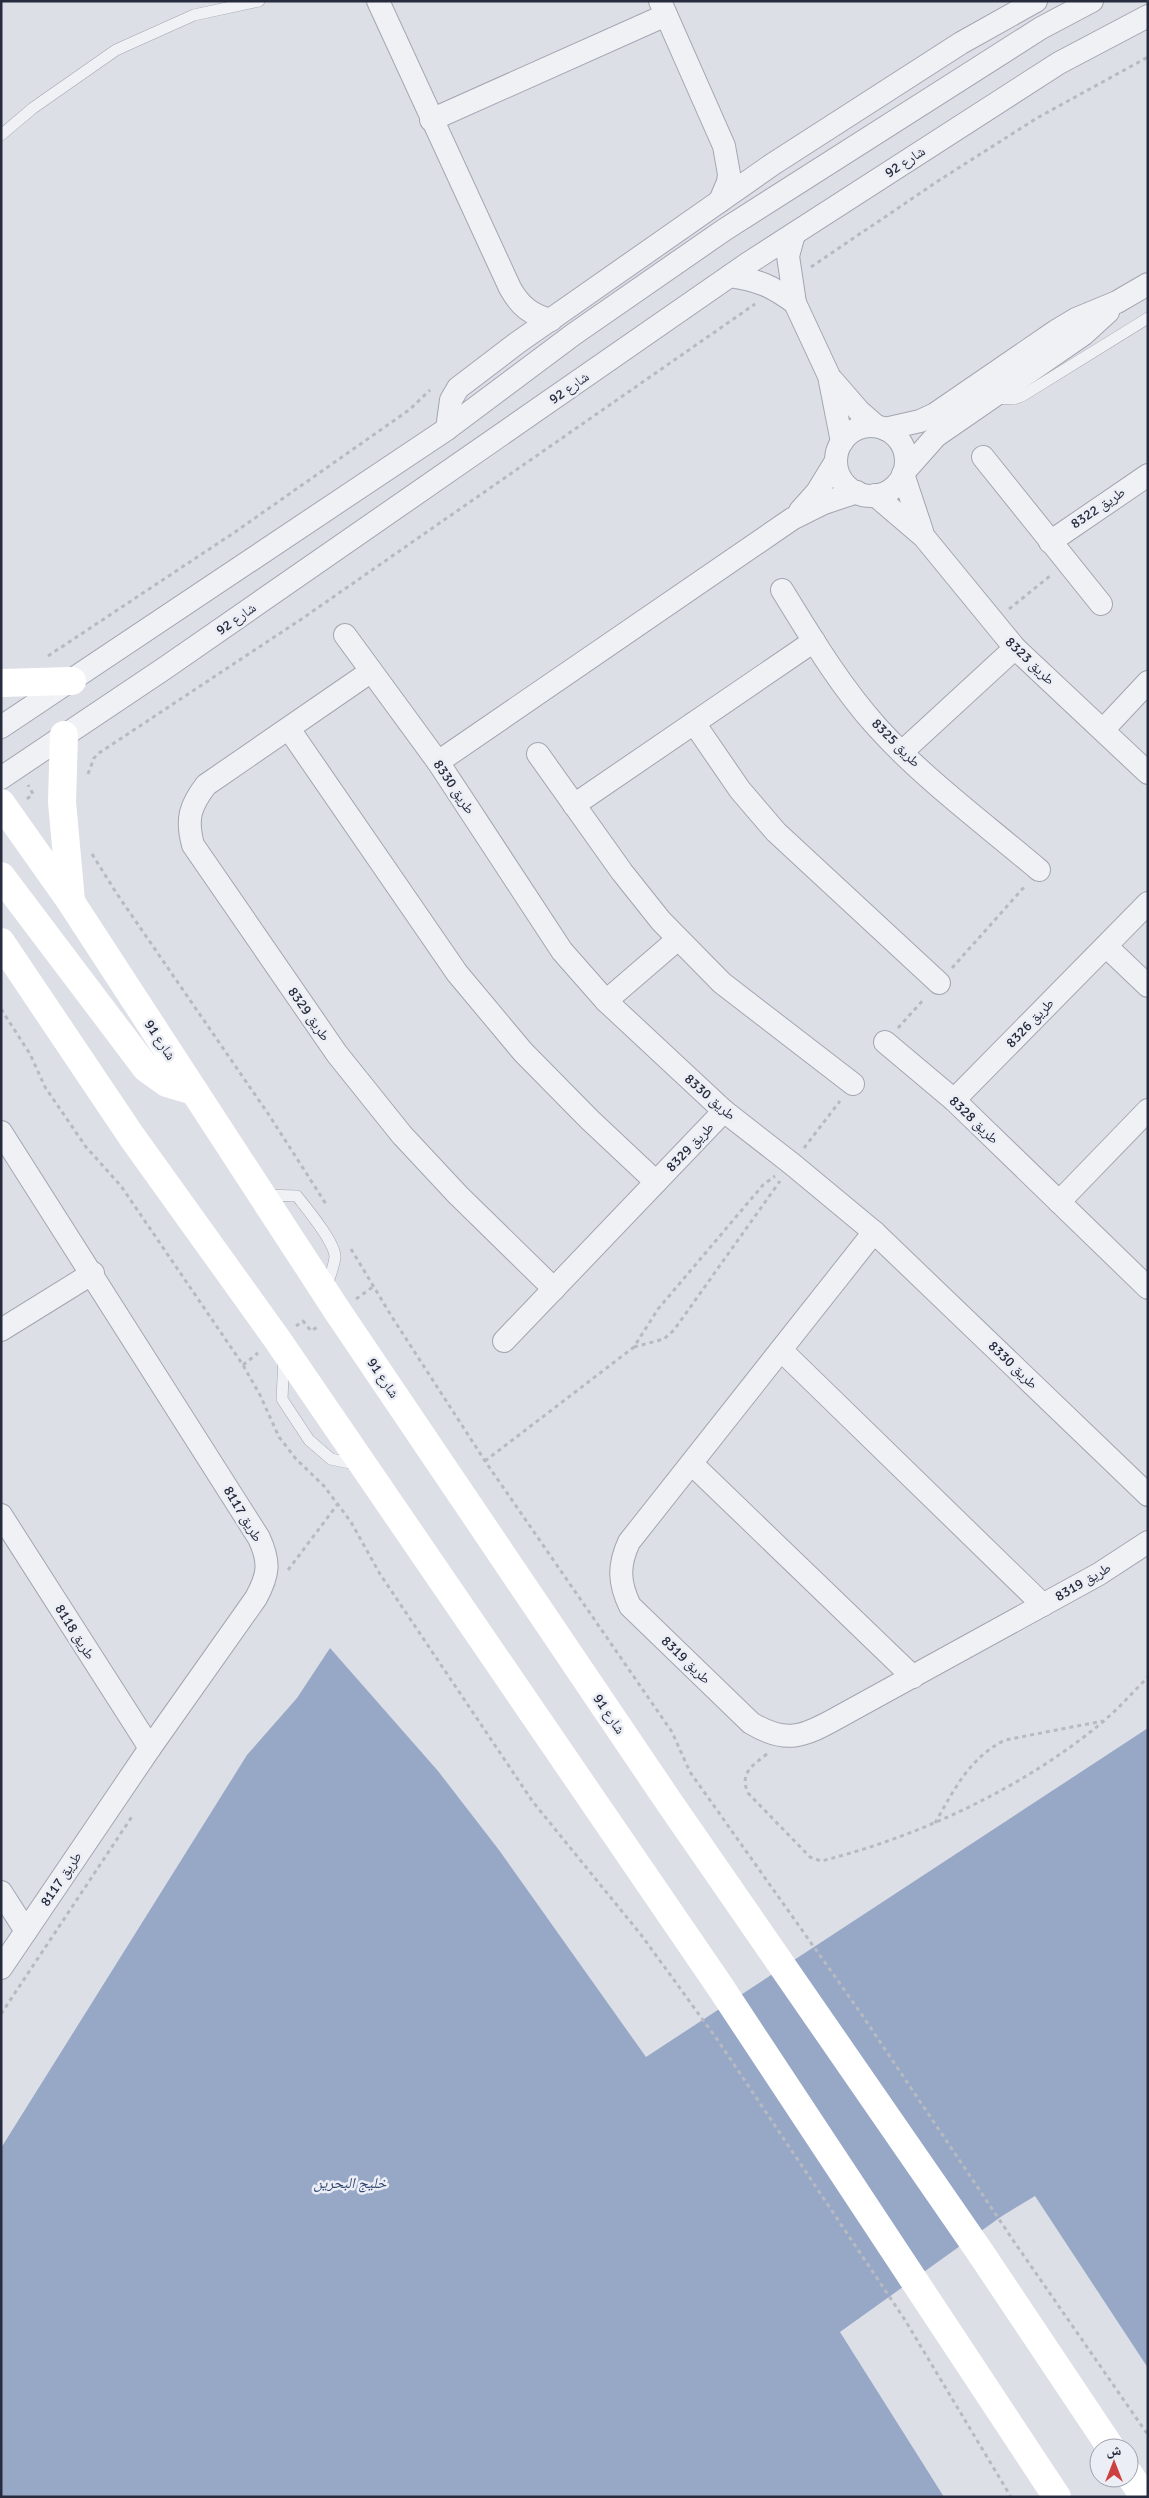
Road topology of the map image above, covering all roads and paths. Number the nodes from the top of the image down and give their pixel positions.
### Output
1 (259, 1) edge
2 (378, 1) edge
3 (1036, 1) edge
4 (1092, 1) edge
5 (663, 8) edge
6 (1148, 16) edge
7 (1148, 57) edge
8 (431, 120) junction
9 (1, 135) edge
10 (724, 146) junction
11 (773, 164) junction
12 (720, 201) junction
13 (794, 234) junction
14 (730, 276) junction
15 (1148, 284) edge
16 (783, 285) junction
17 (510, 288) junction
18 (1117, 302) junction
19 (1148, 318) edge
20 (551, 320) junction
21 (517, 343) junction
22 (829, 376) junction
23 (435, 384) dead end
24 (990, 398) junction
25 (881, 428) junction
26 (446, 429) junction
27 (839, 451) junction
28 (983, 457) dead end
29 (904, 472) junction
30 (1148, 475) edge
31 (866, 494) junction
32 (792, 519) junction
33 (924, 537) junction
34 (1050, 542) junction
35 (1067, 563) junction
36 (782, 590) dead end
37 (1100, 604) dead end
38 (992, 622) junction
39 (345, 635) dead end
40 (814, 641) junction
41 (1015, 648) junction
42 (45, 658) dead end
43 (370, 672) junction
44 (72, 681) junction
45 (1148, 682) edge
46 (1, 683) edge
47 (694, 723) junction
48 (1, 727) edge
49 (288, 729) junction
50 (1103, 730) junction
51 (64, 735) junction
52 (902, 752) junction
53 (538, 754) dead end
54 (438, 762) junction
55 (1148, 773) edge
56 (1, 778) edge
57 (87, 783) dead end
58 (1, 803) edge
59 (574, 805) junction
60 (88, 849) dead end
61 (1039, 870) joint
62 (1, 876) edge
63 (71, 902) junction
64 (1148, 903) edge
65 (678, 939) junction
66 (1, 942) edge
67 (1106, 946) junction
68 (938, 982) junction
69 (1148, 986) edge
70 (606, 1001) junction
71 (1, 1009) edge
72 (885, 1042) joint
73 (853, 1084) joint
74 (194, 1091) junction
75 (954, 1100) junction
76 (1148, 1110) edge
77 (724, 1111) junction
78 (1, 1132) edge
79 (792, 1164) junction
80 (656, 1182) junction
81 (1059, 1202) junction
82 (331, 1212) dead end
83 (874, 1232) junction
84 (349, 1245) dead end
85 (92, 1274) junction
86 (374, 1286) junction
87 (1148, 1288) edge
88 (554, 1289) junction
89 (332, 1302) junction
90 (1, 1330) edge
91 (504, 1341) dead end
92 (281, 1345) junction
93 (634, 1347) junction
94 (781, 1350) junction
95 (243, 1365) junction
96 (485, 1461) junction
97 (692, 1464) junction
98 (1148, 1495) edge
99 (1, 1515) edge
100 (1148, 1542) edge
101 (1043, 1605) junction
102 (913, 1677) junction
103 (1148, 1677) edge
104 (1105, 1720) junction
105 (792, 1737) junction
106 (150, 1748) junction
107 (935, 1824) junction
108 (1, 1892) edge
109 (26, 1930) junction
110 (1, 1968) edge
111 (1148, 2435) edge
112 (1104, 2438) edge
113 (1011, 2497) edge
114 (1057, 2497) edge

1 - 9 lane
2 - 8 street
3 - 11 street
4 - 26 street
5 - 8 street
5 - 10 street
6 - 13 street, شارع 92
7 - 16 path
8 - 17 street
10 - 11 street
10 - 12 street
11 - 12 street
12 - 20 street
13 - 14 street, شارع 92
13 - 16 street
14 - 16 street
14 - 51 street, شارع 92
15 - 18 street
16 - 22 street
16 - 57 path
17 - 20 street
17 - 21 street
18 - 24 street
18 - 25 street
19 - 24 lane
20 - 21 street
21 - 26 street
22 - 25 street
22 - 27 street
23 - 42 path
24 - 29 street
25 - 27 street
25 - 29 street
26 - 44 street
27 - 31 street
27 - 32 street
28 - 34 street
29 - 31 street
29 - 33 street, طريق 8323
30 - 34 street, طريق 8322
31 - 32 street
31 - 33 street, طريق 8323
32 - 54 street
33 - 38 street, طريق 8323
34 - 35 street
35 - 37 street
35 - 38 path
36 - 40 street, طريق 8325
38 - 41 street, طريق 8323
39 - 43 street, طريق 8330
40 - 47 street
40 - 52 street, طريق 8325
41 - 50 street, طريق 8323
41 - 52 street
43 - 49 street, طريق 8329
43 - 54 street, طريق 8330
44 - 46 street
44 - 48 street
45 - 50 street
47 - 59 street
47 - 68 street
49 - 80 street, طريق 8329
49 - 88 street, طريق 8329
50 - 55 street, طريق 8323
51 - 56 street, شارع 92
51 - 63 street
52 - 61 street, طريق 8325
53 - 59 street
54 - 70 street, طريق 8330
58 - 63 street, شارع 91
59 - 65 street
60 - 82 path
61 - 68 path
62 - 74 street
63 - 74 street, شارع 91
64 - 67 street, طريق 8326
65 - 70 street
65 - 73 street
66 - 92 street
67 - 69 street
67 - 75 street, طريق 8326
68 - 72 path
70 - 77 street, طريق 8330
71 - 95 path
72 - 75 street, طريق 8328
73 - 79 path
74 - 89 street, شارع 91
75 - 81 street, طريق 8328
76 - 81 street
77 - 79 street, طريق 8330
77 - 80 street, طريق 8329
78 - 85 street, طريق 8117
79 - 83 street, طريق 8330
79 - 93 path
79 - 93 path
80 - 88 street, طريق 8329
81 - 87 street, طريق 8328
83 - 94 street, طريق 8319
83 - 98 street, طريق 8330
84 - 86 path
85 - 90 street
85 - 106 street, طريق 8117
86 - 89 path
86 - 96 path
88 - 91 street, طريق 8329
89 - 92 path
89 - 112 street, شارع 91
92 - 95 path
92 - 114 street
93 - 96 path
94 - 97 street, طريق 8319
94 - 101 street
95 - 113 path
96 - 111 path
97 - 102 street
97 - 105 street, طريق 8319
99 - 106 street, طريق 8118
100 - 101 street, طريق 8319
101 - 102 street, طريق 8319
102 - 105 street, طريق 8319
103 - 104 path
104 - 107 path
104 - 107 path
105 - 107 path
106 - 109 street, طريق 8117
108 - 109 street
109 - 110 street, طريق 8117

